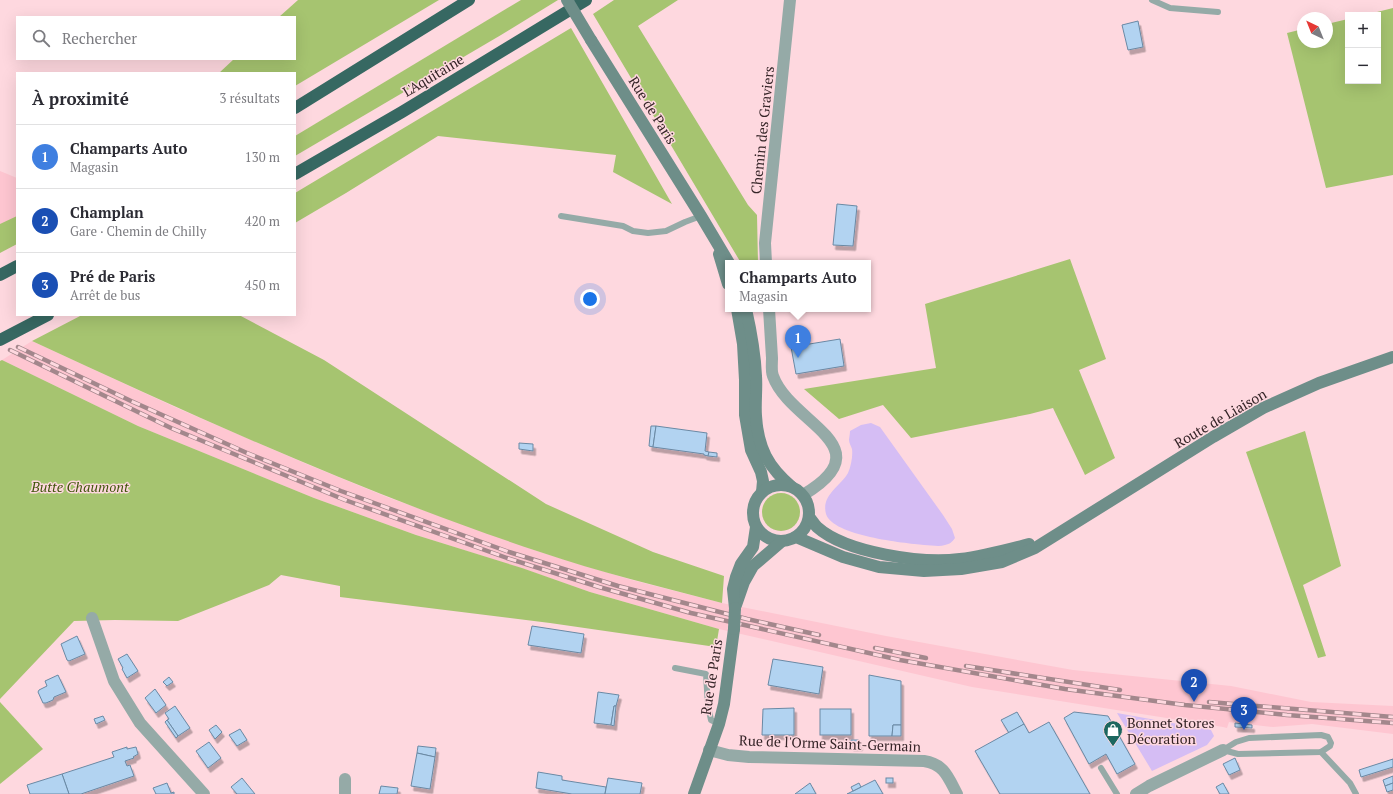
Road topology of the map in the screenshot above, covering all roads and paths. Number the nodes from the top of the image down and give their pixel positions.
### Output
1 (469, 0) edge
2 (567, 0) edge
3 (586, 0) edge
4 (790, 0) edge
5 (1152, 0) edge
6 (1218, 12) dead end
7 (296, 107) edge
8 (296, 173) edge
9 (561, 216) dead end
10 (701, 216) junction
11 (714, 236) junction
12 (727, 260) edge
13 (766, 260) edge
14 (16, 267) edge
15 (725, 274) edge
16 (0, 275) edge
17 (738, 312) edge
18 (747, 312) edge
19 (769, 312) edge
20 (46, 316) edge
21 (0, 340) edge
22 (1393, 357) edge
23 (792, 487) junction
24 (762, 492) junction
25 (803, 495) junction
26 (809, 517) junction
27 (756, 526) junction
28 (1073, 526) junction
29 (796, 537) junction
30 (781, 542) junction
31 (735, 608) junction
32 (92, 618) dead end
33 (675, 668) dead end
34 (719, 724) junction
35 (709, 750) junction
36 (1224, 750) junction
37 (1321, 752) junction
38 (1101, 768) dead end
39 (345, 779) dead end
40 (1150, 790) edge
41 (204, 794) edge
42 (345, 794) edge
43 (694, 794) edge
44 (957, 794) edge
45 (1117, 794) edge
46 (1136, 794) edge
47 (1356, 794) edge

1 - 7 highway
2 - 10 street, Rue de Paris, bridge
3 - 8 highway, L'Aquitaine
4 - 13 street, Chemin des Graviers
5 - 6 lane
9 - 10 lane
10 - 11 street, Rue de Paris
11 - 12 street, Rue de Paris
11 - 15 street, Rue de Paris
14 - 16 highway
17 - 24 street
18 - 23 street
19 - 25 street
20 - 21 highway
22 - 28 street, Route de Liaison
23 - 24 street
23 - 25 street
24 - 27 street
25 - 26 street
26 - 28 street, Route de Liaison
26 - 29 street
27 - 30 street
27 - 31 street, Rue de Paris
28 - 29 street, Route de Liaison
29 - 30 street
30 - 31 street, Rue de Paris
31 - 34 street, Rue de Paris, bridge
32 - 41 street
33 - 34 lane
34 - 35 street, Rue de Paris
35 - 43 street, Rue de Paris
35 - 44 street, Rue de l'Orme Saint-Germain
36 - 37 lane
36 - 37 lane
36 - 40 street
37 - 47 lane
38 - 45 lane
39 - 42 street
40 - 46 street

